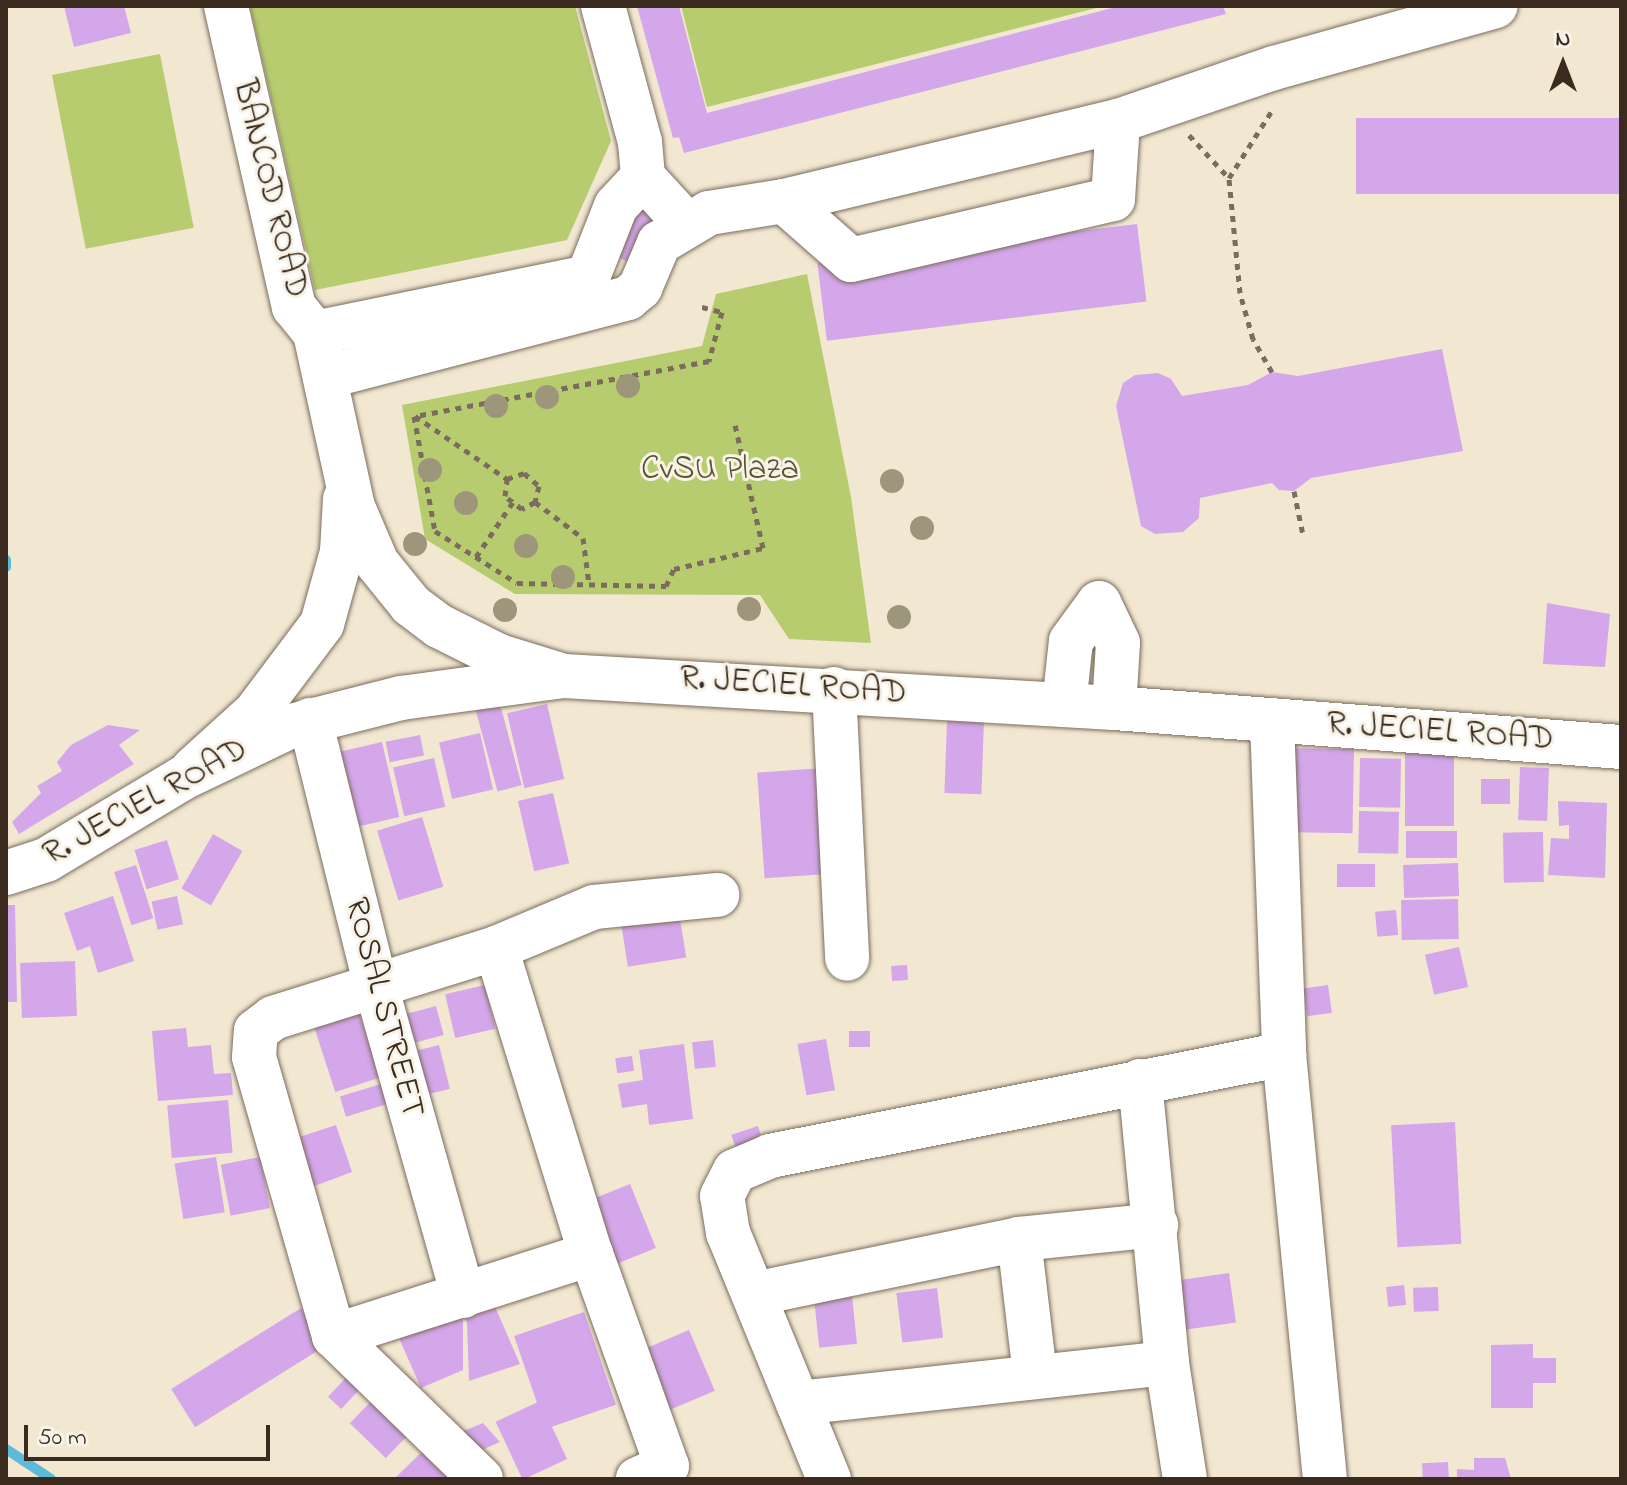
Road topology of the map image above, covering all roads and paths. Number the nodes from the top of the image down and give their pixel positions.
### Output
1 (226, 6) edge
2 (603, 6) edge
3 (1496, 6) edge
4 (1274, 68) junction
5 (1118, 121) junction
6 (1184, 129) dead end
7 (643, 177) junction
8 (1229, 178) junction
9 (784, 201) junction
10 (686, 224) junction
11 (702, 307) dead end
12 (315, 333) junction
13 (1272, 372) dead end
14 (325, 377) junction
15 (414, 416) junction
16 (735, 425) dead end
17 (341, 461) junction
18 (507, 479) junction
19 (1294, 491) dead end
20 (513, 502) junction
21 (535, 502) junction
22 (1303, 535) dead end
23 (476, 557) junction
24 (589, 584) junction
25 (564, 676) junction
26 (834, 689) junction
27 (1064, 705) junction
28 (1114, 708) junction
29 (310, 720) junction
30 (1272, 720) junction
31 (1621, 747) edge
32 (183, 778) junction
33 (6, 873) edge
34 (717, 895) dead end
35 (496, 948) junction
36 (847, 959) dead end
37 (376, 986) junction
38 (1284, 1054) junction
39 (1140, 1081) junction
40 (1156, 1225) junction
41 (1019, 1239) junction
42 (591, 1254) junction
43 (754, 1294) junction
44 (463, 1296) junction
45 (334, 1336) junction
46 (1167, 1363) junction
47 (1035, 1375) junction
48 (798, 1403) junction
49 (481, 1479) edge
50 (638, 1479) edge
51 (829, 1479) edge
52 (1185, 1479) edge
53 (1325, 1479) edge

1 - 12 street, BANCOD ROAD
2 - 7 street
3 - 4 street
4 - 5 street
4 - 8 path
5 - 9 street
5 - 9 street
6 - 8 path
7 - 10 street
7 - 12 street
8 - 13 path
9 - 10 street
10 - 14 street
11 - 15 path
12 - 14 street, BANCOD ROAD
14 - 17 street, BANCOD ROAD
15 - 18 path
15 - 23 path
16 - 24 path
17 - 25 street, BANCOD ROAD
17 - 32 street, BANCOD ROAD
18 - 20 path
18 - 21 path
19 - 22 path
20 - 21 path
20 - 23 path
21 - 24 path
23 - 24 path
25 - 26 street, R. JECIEL ROAD
25 - 29 street, R. JECIEL ROAD
26 - 27 street, R. JECIEL ROAD
26 - 36 street
27 - 28 street, R. JECIEL ROAD
27 - 28 street
28 - 30 street, R. JECIEL ROAD
29 - 32 street, R. JECIEL ROAD
29 - 37 street, ROSAL STREET
30 - 31 street, R. JECIEL ROAD
30 - 38 street
32 - 33 street, R. JECIEL ROAD
34 - 35 street
35 - 37 street
35 - 42 street
37 - 44 street, ROSAL STREET
37 - 45 street
38 - 39 street
38 - 53 street
39 - 40 street
39 - 43 street
40 - 41 street
40 - 46 street
41 - 43 street
41 - 47 street
42 - 44 street
42 - 50 street
43 - 48 street
44 - 45 street
45 - 49 street
46 - 47 street
46 - 52 street
47 - 48 street
48 - 51 street

